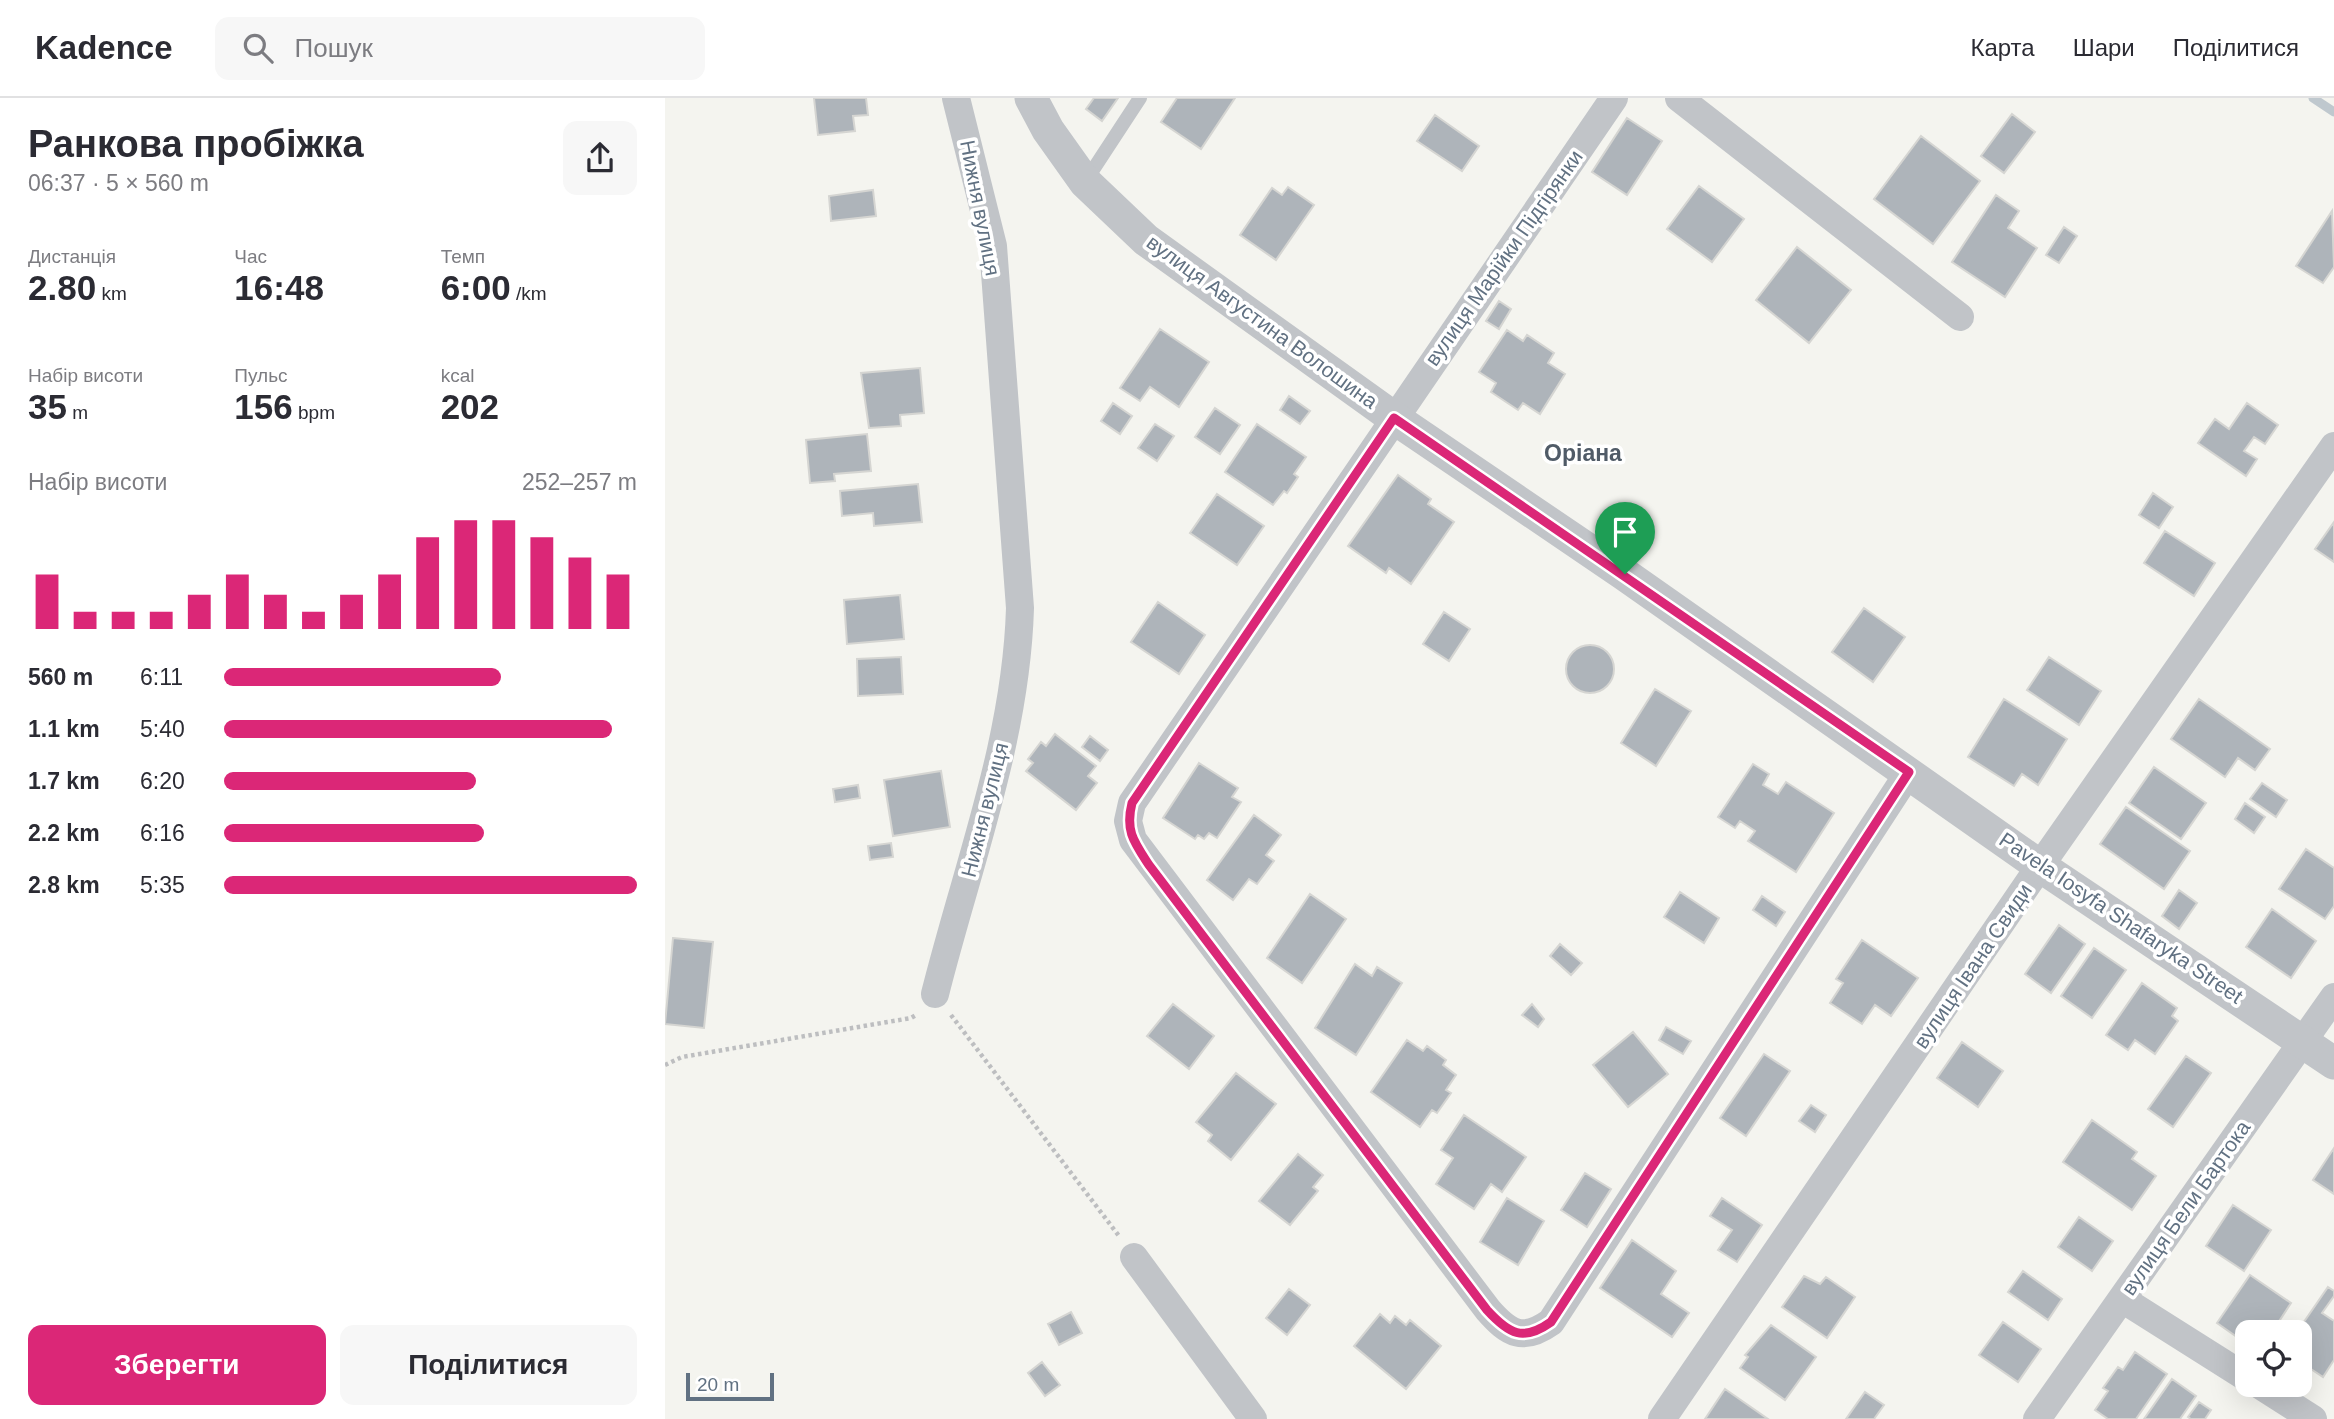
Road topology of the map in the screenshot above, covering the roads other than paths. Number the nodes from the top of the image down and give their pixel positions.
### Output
1 (956, 98) edge
2 (1031, 98) edge
3 (1140, 98) edge
4 (1614, 98) edge
5 (1679, 98) edge
6 (1085, 182) junction
7 (1960, 317) dead end
8 (1394, 418) junction
9 (2334, 446) edge
10 (1909, 772) junction
11 (2040, 866) junction
12 (935, 994) road end
13 (2334, 997) edge
14 (2303, 1041) junction
15 (2334, 1063) edge
16 (1134, 1257) road end
17 (2122, 1299) junction
18 (2235, 1370) edge
19 (2278, 1397) edge
20 (1254, 1419) edge
21 (1662, 1419) edge
22 (2037, 1419) edge
23 (2313, 1419) edge

1 - 12 street, Нижня вулиця
2 - 6 street, вулиця Августина Волошина
3 - 6 lane
4 - 8 street, вулиця Марійки Підгірянки
5 - 7 street
6 - 8 street, вулиця Августина Волошина
8 - 10 street, вулиця Августина Волошина
8 - 10 street, вулиця Марійки Підгірянки
9 - 11 street, вулиця Івана Свиди
10 - 11 street, Pavela Iosyfa Shafaryka Street
11 - 14 street, Pavela Iosyfa Shafaryka Street
11 - 21 street, вулиця Івана Свиди
13 - 14 street, вулиця Бели Бартока
14 - 15 street, Pavela Iosyfa Shafaryka Street
14 - 17 street, вулиця Бели Бартока
16 - 20 street
17 - 18 street
17 - 22 street, вулиця Бели Бартока
19 - 23 street

